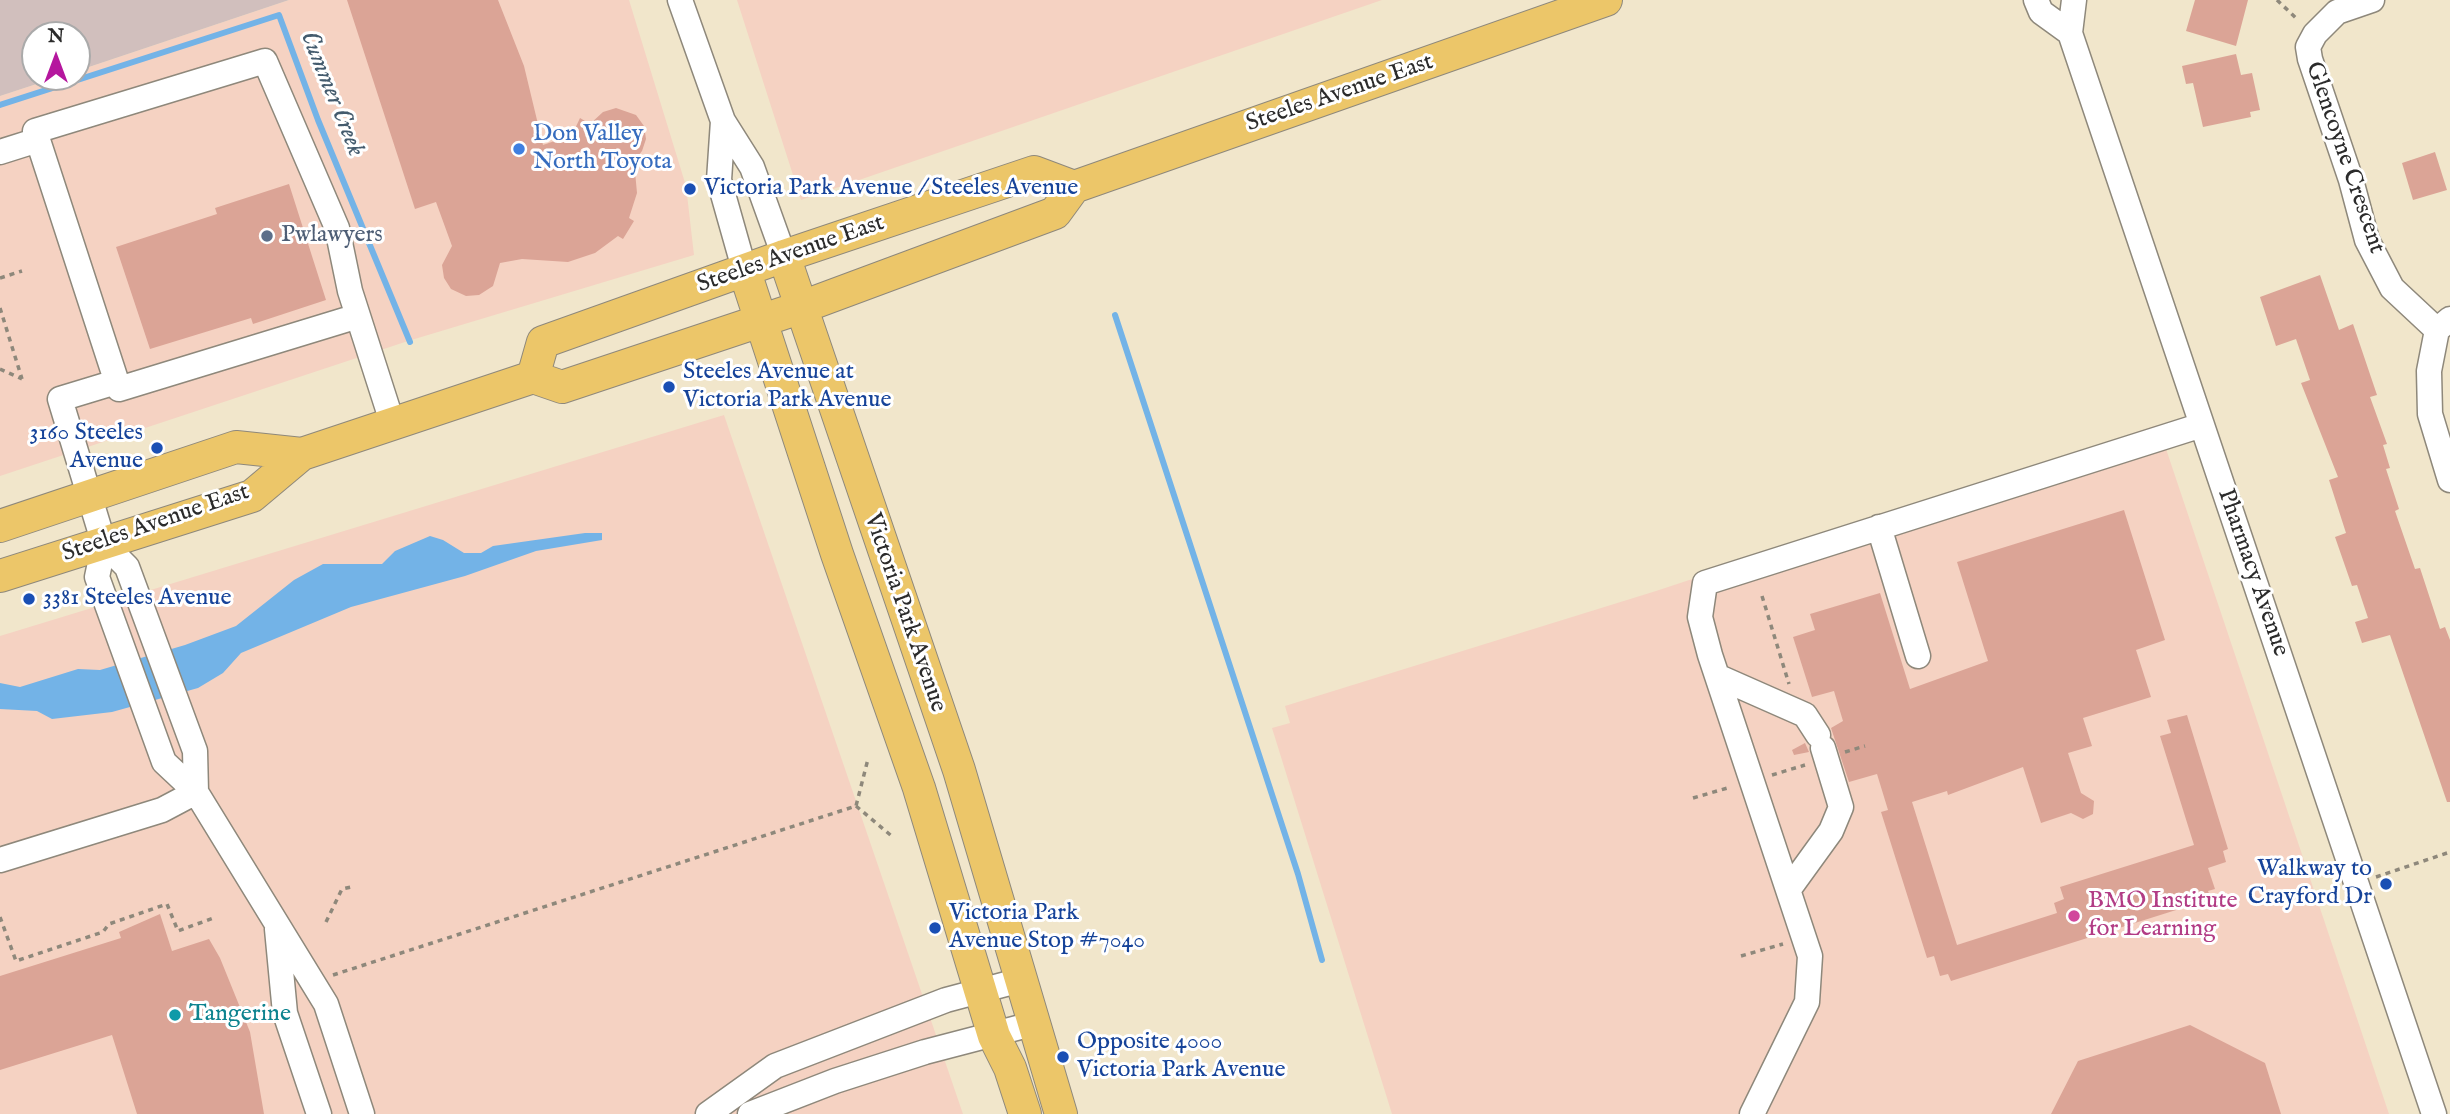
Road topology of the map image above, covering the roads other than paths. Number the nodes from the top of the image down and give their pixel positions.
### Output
1 (680, 0) edge
2 (1605, 0) edge
3 (2036, 0) edge
4 (2074, 0) edge
5 (2372, 0) edge
6 (2070, 33) junction
7 (723, 121) junction
8 (38, 140) junction
9 (0, 152) edge
10 (1074, 187) junction
11 (784, 256) junction
12 (745, 272) junction
13 (802, 307) junction
14 (358, 316) junction
15 (759, 321) junction
16 (2444, 324) edge
17 (533, 377) junction
18 (116, 382) junction
19 (393, 425) junction
20 (2202, 425) junction
21 (302, 454) junction
22 (2450, 480) edge
23 (90, 496) junction
24 (0, 526) edge
25 (1879, 527) junction
26 (104, 544) junction
27 (0, 576) edge
28 (1918, 656) dead end
29 (1719, 677) junction
30 (197, 792) junction
31 (0, 860) edge
32 (1788, 889) junction
33 (276, 921) junction
34 (1021, 980) junction
35 (981, 990) junction
36 (1036, 1023) junction
37 (994, 1036) junction
38 (319, 1114) edge
39 (362, 1114) edge
40 (708, 1114) edge
41 (750, 1114) edge
42 (1025, 1114) edge
43 (1061, 1114) edge
44 (1752, 1114) edge
45 (2434, 1114) edge

1 - 7 street, Victoria Park Avenue
2 - 10 main road, Steeles Avenue East
3 - 6 street
4 - 6 street, Pharmacy Avenue
5 - 16 street, Glencoyne Crescent
6 - 20 street, Pharmacy Avenue
7 - 11 street, Victoria Park Avenue
7 - 12 street, Victoria Park Avenue
8 - 9 street
8 - 14 street
8 - 18 street
10 - 11 main road, Steeles Avenue East
10 - 13 main road, Steeles Avenue East
11 - 12 main road, Steeles Avenue East
11 - 13 main road, Victoria Park Avenue
12 - 15 main road, Victoria Park Avenue
12 - 17 main road, Steeles Avenue East
13 - 15 main road, Steeles Avenue East
13 - 34 main road, Victoria Park Avenue
14 - 18 street
14 - 19 street
15 - 17 main road, Steeles Avenue East
15 - 35 main road, Victoria Park Avenue
16 - 22 street
17 - 19 main road, Steeles Avenue East
18 - 23 street
19 - 21 main road, Steeles Avenue East
20 - 25 street
20 - 45 street, Pharmacy Avenue
21 - 23 main road, Steeles Avenue East
21 - 26 main road, Steeles Avenue East
23 - 24 main road, Steeles Avenue East
23 - 26 street
25 - 28 street
25 - 29 street
26 - 27 main road, Steeles Avenue East
26 - 30 street
26 - 30 street
29 - 32 street
29 - 32 street
30 - 31 street
30 - 33 street
32 - 44 street
33 - 38 street
33 - 39 street
34 - 35 street
34 - 36 main road, Victoria Park Avenue
35 - 37 main road, Victoria Park Avenue
35 - 40 street
36 - 37 street
36 - 43 main road, Victoria Park Avenue
37 - 41 street
37 - 42 main road, Victoria Park Avenue

